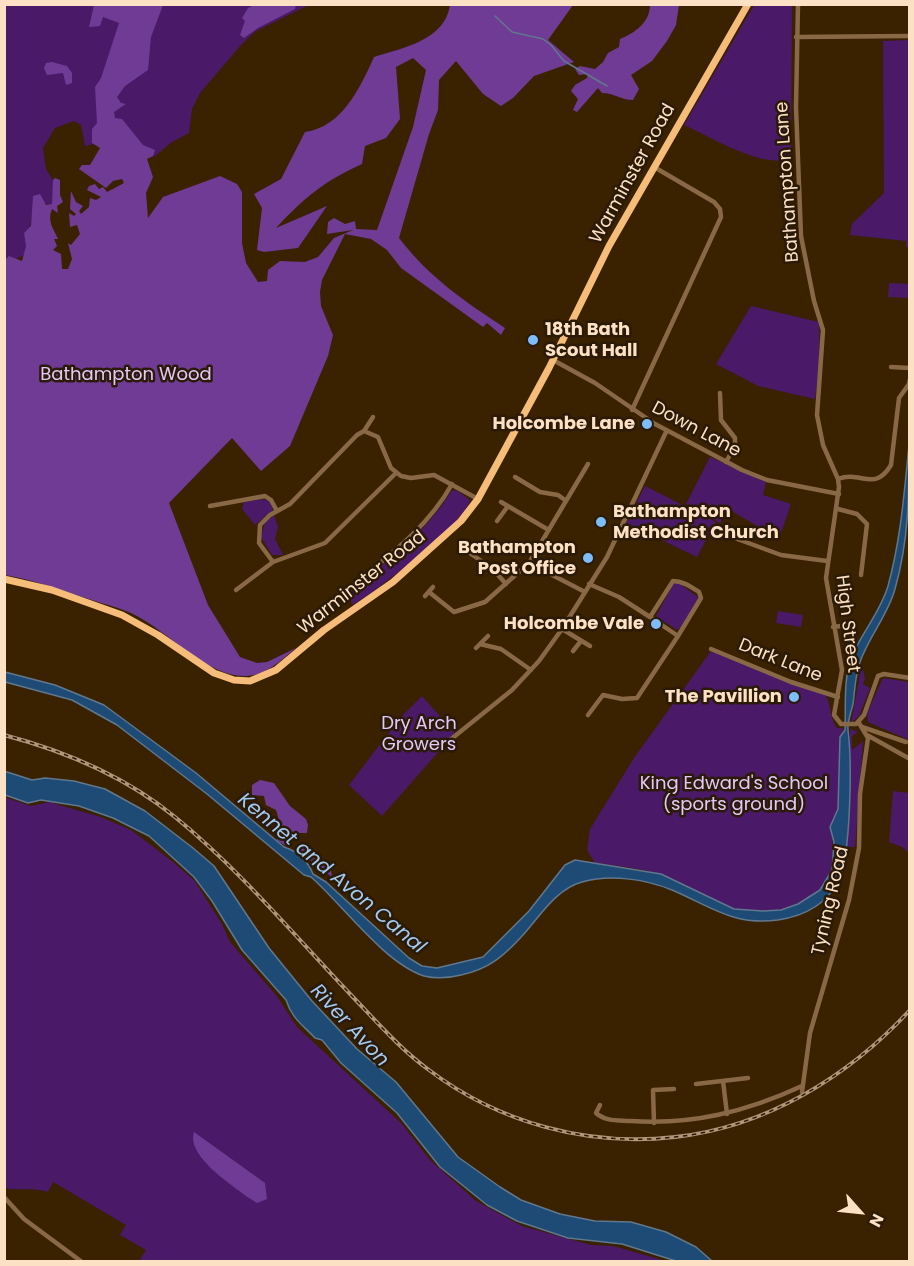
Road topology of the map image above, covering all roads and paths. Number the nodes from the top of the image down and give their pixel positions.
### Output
1 (748, 4) edge
2 (798, 4) edge
3 (909, 36) edge
4 (796, 38) junction
5 (654, 167) junction
6 (553, 360) junction
7 (891, 367) dead end
8 (909, 368) edge
9 (909, 379) edge
10 (720, 393) dead end
11 (632, 410) junction
12 (373, 417) dead end
13 (667, 430) junction
14 (364, 431) junction
15 (726, 462) junction
16 (588, 464) dead end
17 (578, 467) dead end
18 (584, 471) junction
19 (396, 473) junction
20 (515, 477) dead end
21 (838, 478) junction
22 (452, 484) junction
23 (839, 494) junction
24 (477, 499) junction
25 (565, 500) junction
26 (501, 502) dead end
27 (210, 506) dead end
28 (508, 506) junction
29 (838, 509) junction
30 (278, 511) junction
31 (497, 521) dead end
32 (547, 529) junction
33 (721, 533) dead end
34 (482, 551) dead end
35 (471, 554) dead end
36 (477, 558) junction
37 (827, 561) junction
38 (273, 562) junction
39 (529, 563) junction
40 (861, 575) dead end
41 (4, 579) edge
42 (506, 584) junction
43 (589, 584) junction
44 (353, 585) dead end
45 (434, 587) dead end
46 (236, 590) dead end
47 (585, 592) junction
48 (650, 617) junction
49 (850, 625) dead end
50 (833, 627) junction
51 (562, 629) junction
52 (488, 636) dead end
53 (678, 636) junction
54 (581, 641) junction
55 (590, 646) dead end
56 (711, 649) dead end
57 (573, 651) dead end
58 (531, 670) junction
59 (909, 678) edge
60 (838, 698) junction
61 (588, 715) dead end
62 (858, 725) junction
63 (867, 735) junction
64 (450, 740) dead end
65 (906, 742) dead end
66 (909, 759) edge
67 (748, 1078) dead end
68 (723, 1081) junction
69 (696, 1084) dead end
70 (674, 1089) dead end
71 (600, 1105) dead end
72 (727, 1114) junction
73 (654, 1123) junction
74 (4, 1197) edge
75 (82, 1262) edge

1 - 5 highway, Warminster Road
2 - 4 street, Bathampton Lane
3 - 4 street
4 - 21 street, Bathampton Lane
5 - 6 highway, Warminster Road
5 - 11 street
6 - 11 street, Down Lane
6 - 24 highway, Warminster Road
7 - 8 street
9 - 21 street
10 - 15 street
11 - 13 street, Down Lane
12 - 14 street
13 - 15 street, Down Lane
13 - 43 street
14 - 19 street
14 - 30 street
15 - 23 street, Down Lane
16 - 18 street
17 - 18 street
18 - 25 street
19 - 22 street
19 - 38 street
20 - 25 street
21 - 23 street, Bathampton Lane
22 - 24 street
22 - 44 street
23 - 29 street, High Street
24 - 41 highway, Warminster Road
25 - 32 street
26 - 28 street
27 - 30 street
28 - 31 street
28 - 32 street
29 - 37 street, High Street
29 - 40 street
30 - 38 street
32 - 39 street
33 - 37 street
34 - 36 street
35 - 36 street
36 - 42 street
37 - 50 street, High Street
38 - 46 street
39 - 42 street
39 - 47 street
42 - 45 street
43 - 47 street
43 - 48 street
47 - 51 street
48 - 53 street
48 - 53 street
49 - 50 street
50 - 60 street, High Street
51 - 54 street
51 - 58 street
52 - 58 street
53 - 61 street
54 - 55 street
54 - 57 street
56 - 60 street, Dark Lane
58 - 64 street
59 - 62 street
60 - 62 street, High Street
62 - 63 street
62 - 65 street
63 - 66 street
63 - 72 street, Tyning Road
67 - 68 street
68 - 69 street
68 - 72 street
70 - 73 street
71 - 73 street, Tyning Road
72 - 73 street, Tyning Road
74 - 75 street

